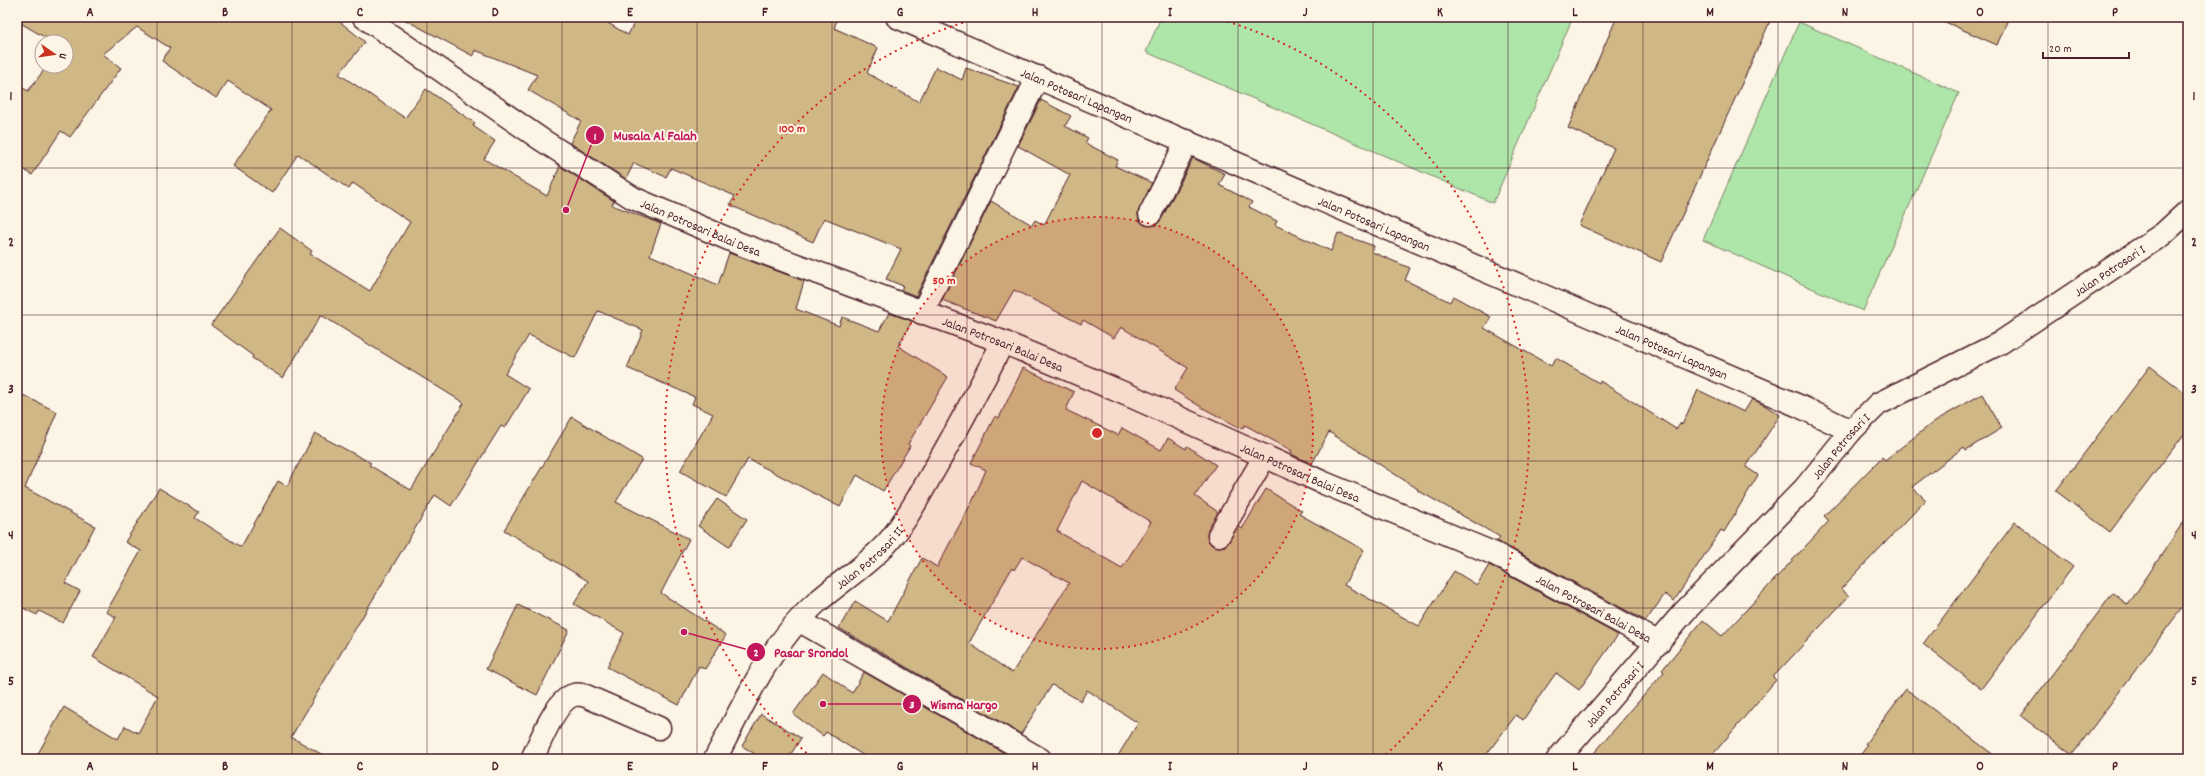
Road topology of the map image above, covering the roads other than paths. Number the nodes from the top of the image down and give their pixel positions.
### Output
1 (364, 17) edge
2 (898, 17) edge
3 (1038, 77) junction
4 (1187, 142) junction
5 (2188, 211) edge
6 (1150, 214) dead end
7 (922, 313) junction
8 (1003, 342) junction
9 (1850, 431) junction
10 (1265, 456) junction
11 (1219, 535) dead end
12 (800, 621) junction
13 (1659, 643) junction
14 (659, 728) dead end
15 (532, 759) edge
16 (715, 759) edge
17 (1040, 759) edge
18 (1558, 759) edge

1 - 7 street, Jalan Potrosari Balai Desa
2 - 3 street, Jalan Potosari Lapangan
3 - 4 street, Jalan Potosari Lapangan
3 - 7 street
4 - 6 street
4 - 9 street, Jalan Potosari Lapangan
5 - 9 street, Jalan Potrosari I
7 - 8 street, Jalan Potrosari Balai Desa
8 - 10 street, Jalan Potrosari Balai Desa
8 - 12 street, Jalan Potrosari II
9 - 13 street, Jalan Potrosari I
10 - 11 street
10 - 13 street, Jalan Potrosari Balai Desa
12 - 16 street, Jalan Potrosari II
12 - 17 street
13 - 18 street, Jalan Potrosari I
14 - 15 street

